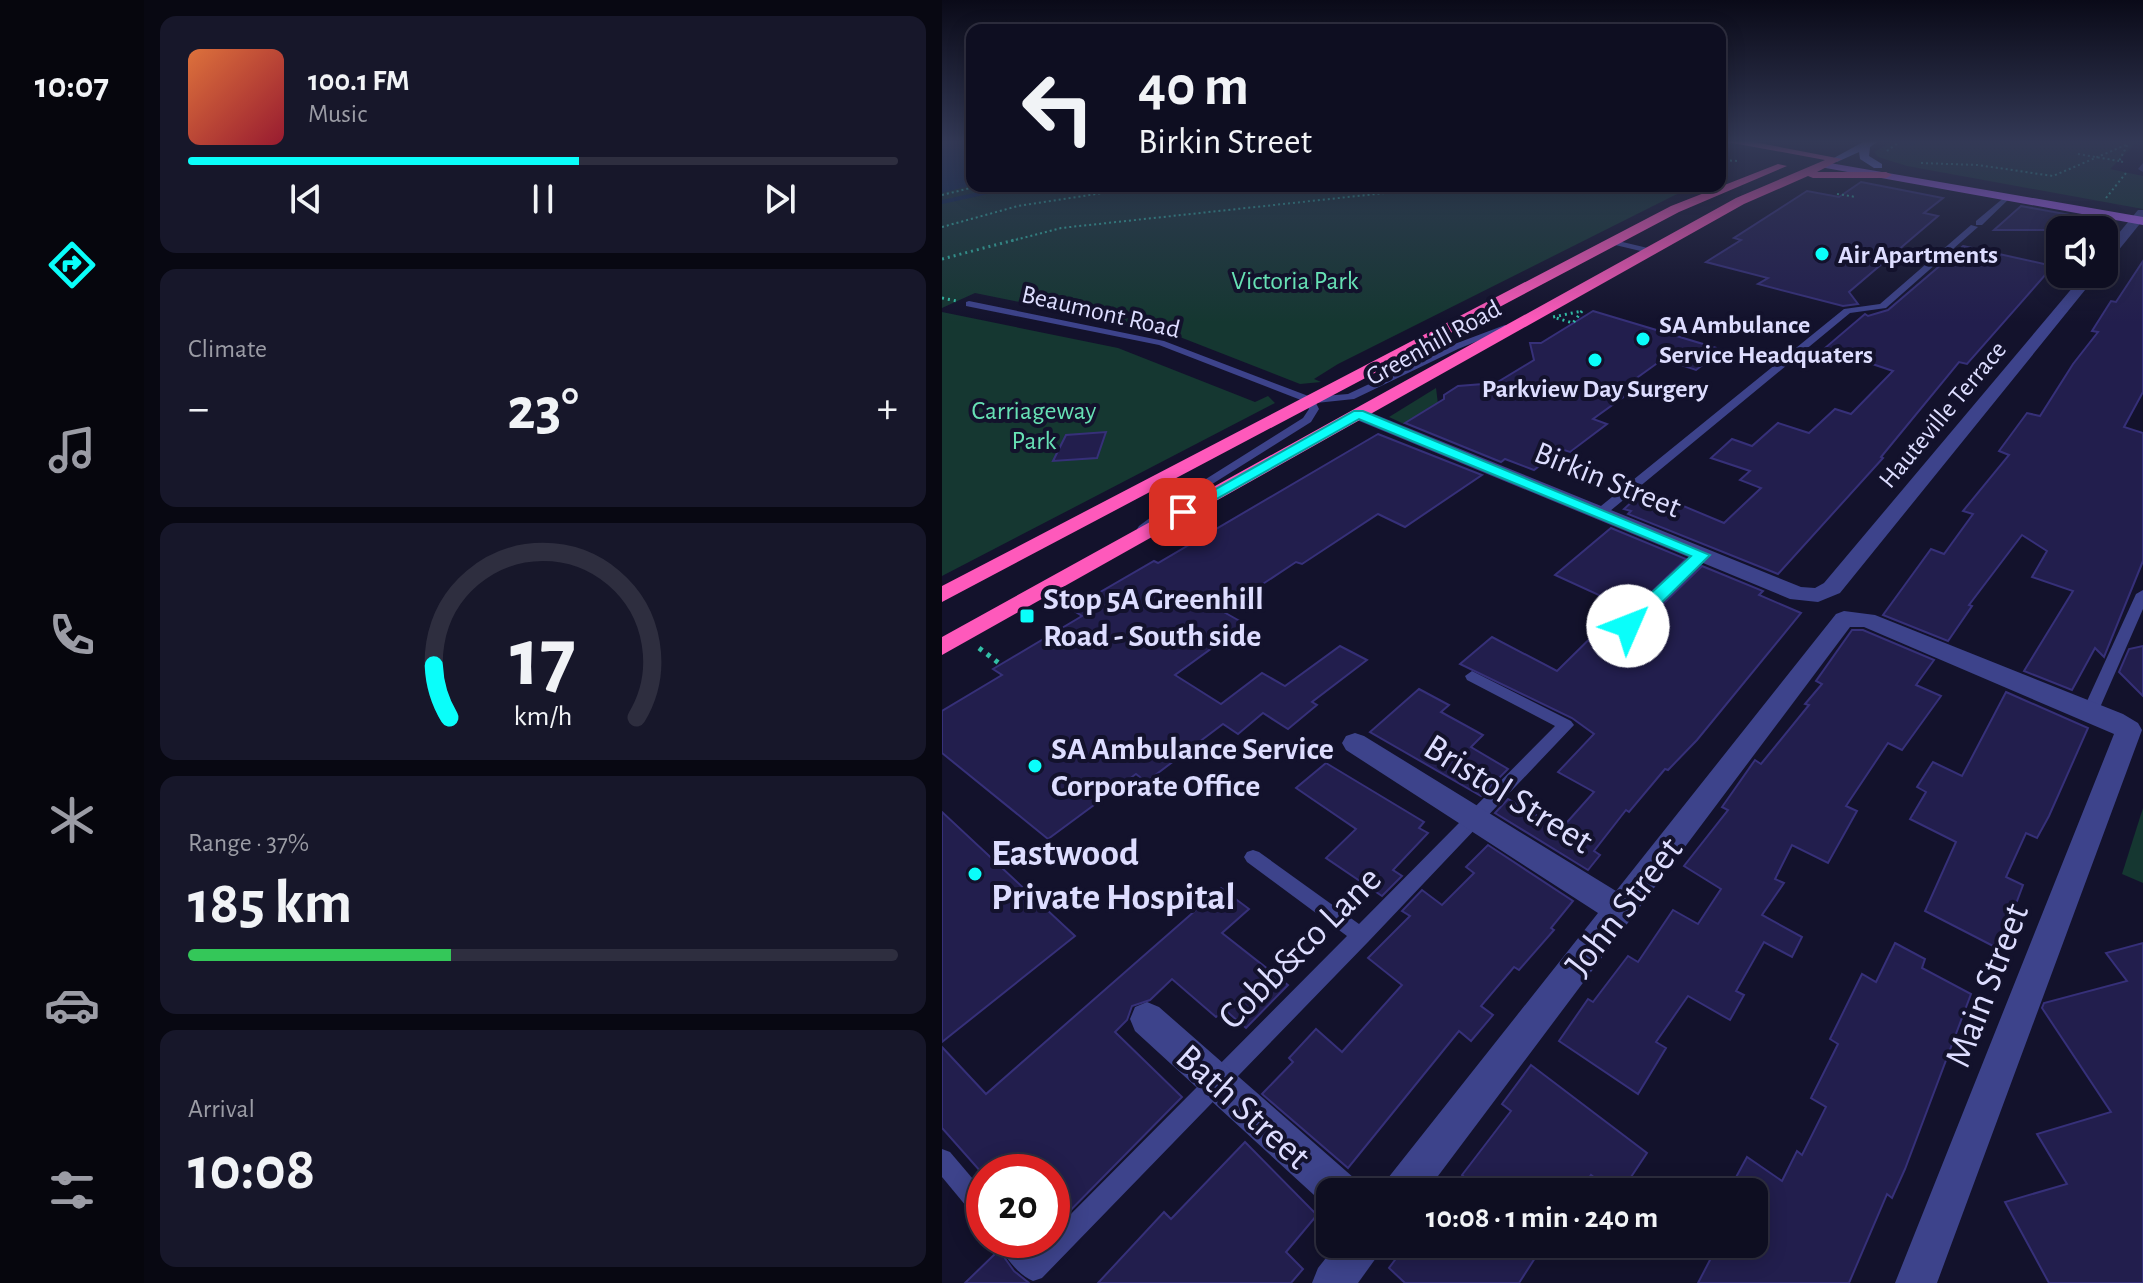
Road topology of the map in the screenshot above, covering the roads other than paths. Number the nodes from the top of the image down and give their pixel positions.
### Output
1 (1692, 202) edge
2 (1738, 202) edge
3 (2003, 202) edge
4 (2046, 202) edge
5 (2058, 202) edge
6 (2141, 217) edge
7 (1614, 242) junction
8 (2118, 243) edge
9 (1649, 251) junction
10 (2079, 288) edge
11 (969, 304) dead end
12 (1524, 322) junction
13 (1310, 400) junction
14 (1358, 414) junction
15 (1600, 513) junction
16 (1121, 547) junction
17 (1702, 555) junction
18 (1832, 588) joint
19 (2143, 594) edge
20 (942, 595) edge
21 (1628, 626) dead end
22 (942, 647) edge
23 (1472, 676) dead end
24 (2090, 712) junction
25 (2136, 729) edge
26 (1355, 743) dead end
27 (1476, 819) junction
28 (1253, 857) dead end
29 (1620, 910) junction
30 (1361, 936) junction
31 (1147, 1019) dead end
32 (1217, 1082) junction
33 (942, 1160) edge
34 (1324, 1178) edge
35 (1413, 1178) edge
36 (966, 1189) edge
37 (1070, 1231) edge
38 (1024, 1258) edge
39 (1044, 1258) edge
40 (1352, 1258) edge
41 (1333, 1283) edge
42 (1916, 1283) edge

1 - 7 highway, Greenhill Road
2 - 9 highway, Greenhill Road
3 - 15 lane
4 - 6 main road
5 - 6 main road
6 - 8 street
7 - 9 lane
7 - 13 highway, Greenhill Road
9 - 12 highway, Greenhill Road
10 - 18 street, Hauteville Terrace
11 - 13 lane, Beaumont Road
12 - 13 lane
12 - 14 highway, Greenhill Road
13 - 16 lane
13 - 20 highway, Greenhill Road
14 - 15 street, Birkin Street
14 - 16 highway, Greenhill Road
15 - 17 street, Birkin Street
16 - 22 highway, Greenhill Road
17 - 18 street, Birkin Street
17 - 21 lane
19 - 24 lane
23 - 27 lane, Cobb&co Lane
24 - 25 street
24 - 29 street, John Street
25 - 42 street, Main Street
26 - 27 street, Bristol Street
27 - 29 street, Bristol Street
27 - 30 lane, Cobb&co Lane
28 - 30 lane
29 - 35 street, John Street
30 - 32 lane, Cobb&co Lane
31 - 32 street, Bath Street
32 - 34 street, Bath Street
32 - 37 lane, Cobb&co Lane
33 - 36 lane
38 - 39 lane, Cobb&co Lane
40 - 41 street

